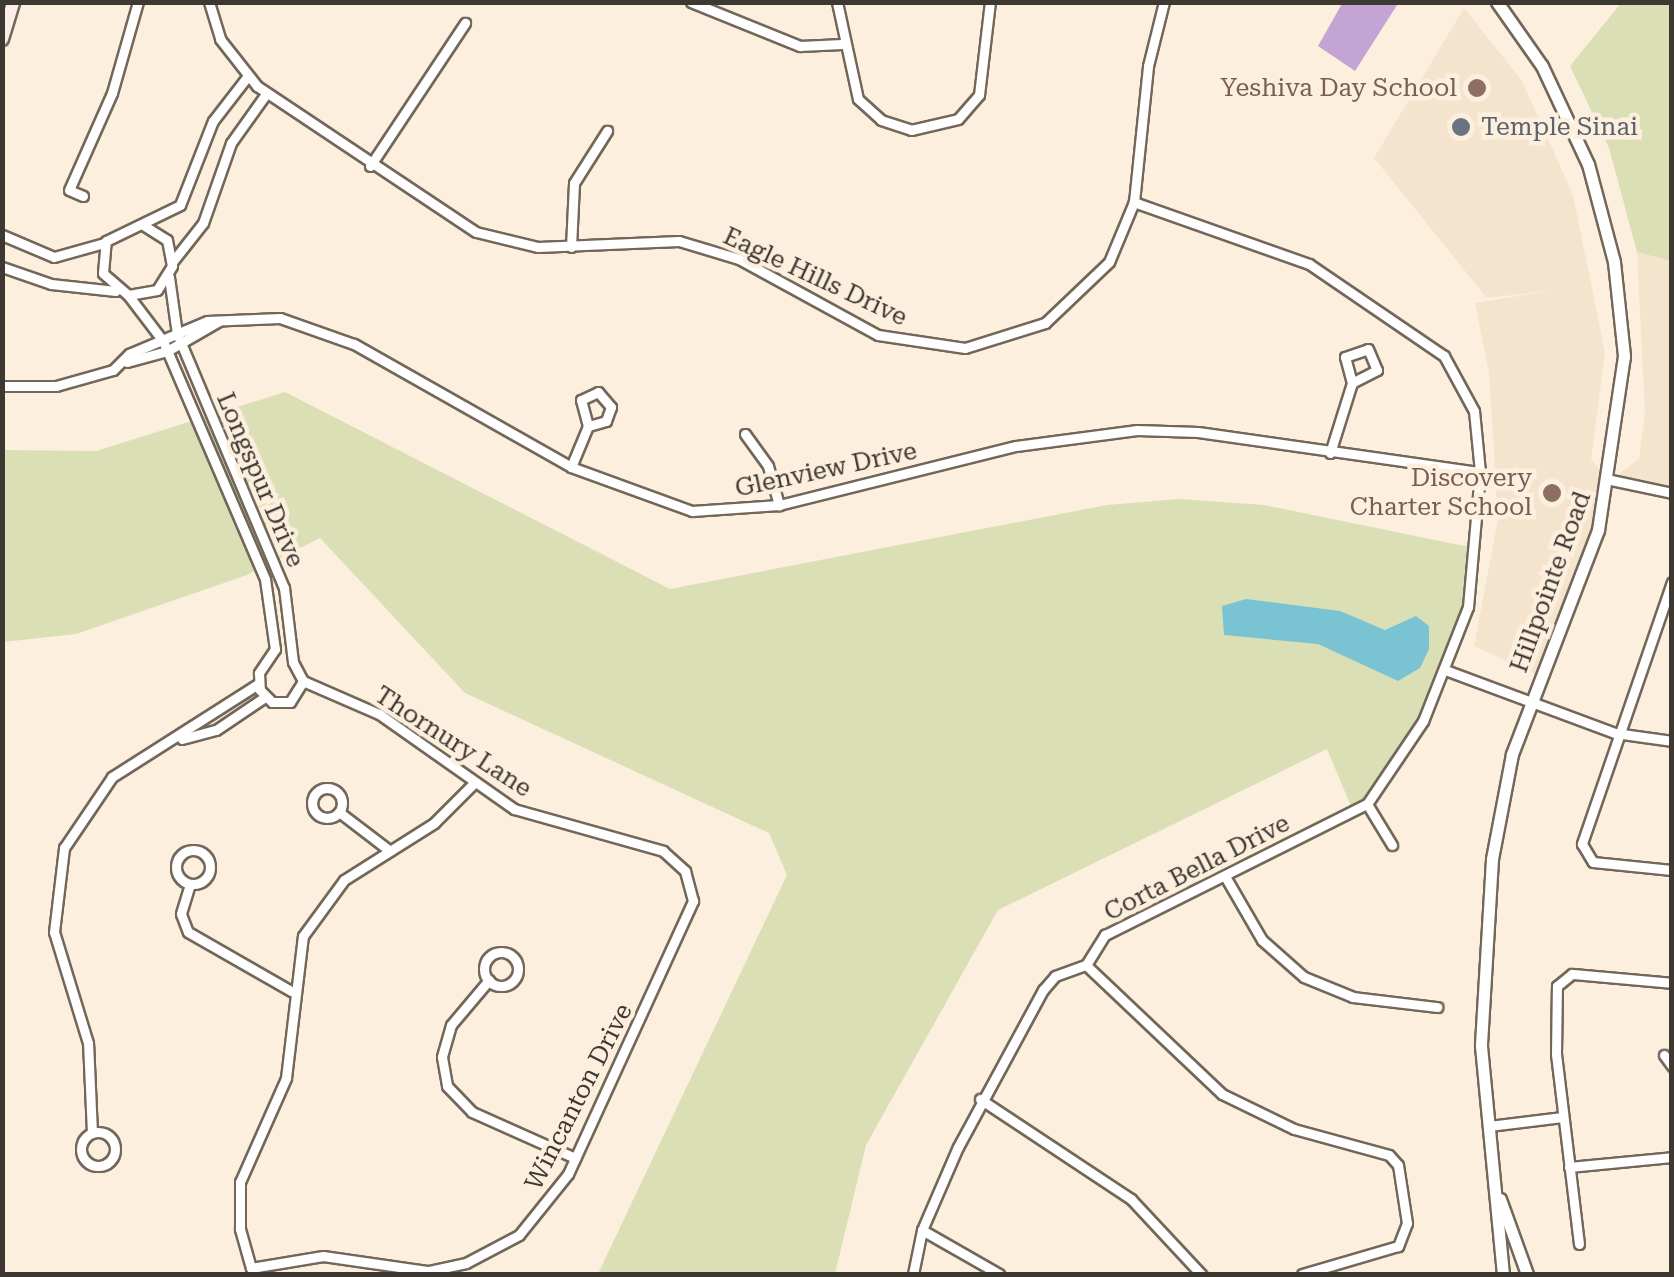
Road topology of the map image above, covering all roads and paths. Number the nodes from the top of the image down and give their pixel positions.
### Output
1 (13, 2) edge
2 (138, 2) edge
3 (209, 2) edge
4 (690, 2) edge
5 (836, 2) edge
6 (990, 2) edge
7 (1164, 2) edge
8 (1497, 2) edge
9 (465, 24) dead end
10 (2, 39) edge
11 (842, 44) junction
12 (247, 77) junction
13 (266, 94) junction
14 (607, 132) dead end
15 (370, 166) junction
16 (83, 196) dead end
17 (1134, 202) junction
18 (143, 225) junction
19 (2, 236) edge
20 (106, 242) junction
21 (571, 247) junction
22 (173, 261) junction
23 (2, 266) edge
24 (168, 277) junction
25 (124, 294) junction
26 (179, 340) junction
27 (165, 346) junction
28 (1352, 383) junction
29 (2, 386) edge
30 (588, 426) dead end
31 (745, 434) dead end
32 (1330, 453) junction
33 (570, 467) junction
34 (1480, 472) junction
35 (1611, 480) junction
36 (1672, 493) edge
37 (779, 504) junction
38 (1672, 582) edge
39 (1448, 671) junction
40 (304, 680) junction
41 (258, 684) junction
42 (265, 697) junction
43 (1531, 704) junction
44 (1614, 733) junction
45 (174, 740) junction
46 (1672, 741) edge
47 (474, 782) junction
48 (1366, 804) junction
49 (339, 812) dead end
50 (1392, 845) dead end
51 (390, 851) junction
52 (1672, 870) edge
53 (688, 877) joint
54 (1226, 878) junction
55 (190, 884) dead end
56 (1086, 966) junction
57 (489, 980) dead end
58 (1672, 982) edge
59 (291, 991) junction
60 (1437, 1007) dead end
61 (1664, 1055) dead end
62 (1672, 1066) edge
63 (980, 1100) junction
64 (1562, 1117) junction
65 (1488, 1126) junction
66 (92, 1133) dead end
67 (1672, 1157) edge
68 (574, 1158) junction
69 (1570, 1168) junction
70 (1500, 1199) junction
71 (922, 1230) junction
72 (1580, 1244) dead end
73 (470, 1262) junction
74 (474, 1274) edge
75 (913, 1274) edge
76 (998, 1274) edge
77 (1201, 1274) edge
78 (1302, 1274) edge
79 (1503, 1274) edge
80 (1527, 1274) edge

1 - 10 main road
2 - 16 street
3 - 12 street, Eagle Hills Drive
4 - 11 street
5 - 11 street
6 - 11 street
7 - 17 street, Eagle Hills Drive
8 - 35 street, Hillpointe Road
9 - 15 street
12 - 13 street, Eagle Hills Drive
12 - 18 street
13 - 15 street, Eagle Hills Drive
13 - 22 street
14 - 21 street
15 - 21 street, Eagle Hills Drive
17 - 21 street, Eagle Hills Drive
17 - 34 street
18 - 20 street
18 - 22 street
19 - 20 street
20 - 25 street
22 - 24 street
23 - 25 street
24 - 25 street
24 - 26 street, Longspur Drive
25 - 27 street, Longspur Drive
26 - 27 street, Glenview Drive
26 - 33 street, Glenview Drive
26 - 40 street, Longspur Drive
27 - 29 street, Glenview Drive
27 - 41 street, Longspur Drive
28 - 28 street
28 - 32 street
30 - 33 street
31 - 37 street
32 - 34 street, Glenview Drive
32 - 37 street, Glenview Drive
33 - 37 street, Glenview Drive
34 - 39 street
35 - 36 street
35 - 43 street, Hillpointe Road
38 - 44 street
39 - 43 street
39 - 48 street
40 - 42 street
40 - 47 street, Thornury Lane
41 - 42 street
41 - 45 street
42 - 45 street
43 - 44 street
43 - 65 street, Hillpointe Road
44 - 46 street
44 - 52 street
45 - 66 street
47 - 51 street
47 - 53 street, Thornury Lane
48 - 50 street
48 - 54 street, Corta Bella Drive
49 - 51 street
51 - 59 street
53 - 68 street, Wincanton Drive
54 - 56 street, Corta Bella Drive
54 - 60 street
55 - 59 street
56 - 63 street, Corta Bella Drive
56 - 78 street
57 - 68 street
58 - 64 street
59 - 73 street, Wincanton Drive
61 - 62 street
63 - 71 street, Corta Bella Drive
63 - 77 street
64 - 65 street
64 - 69 street
65 - 70 street, Hillpointe Road
67 - 69 street
68 - 73 street, Wincanton Drive
69 - 72 street
70 - 79 street, Hillpointe Road
70 - 80 street, Hillpointe Road
71 - 75 street, Corta Bella Drive
71 - 76 street
73 - 74 street

